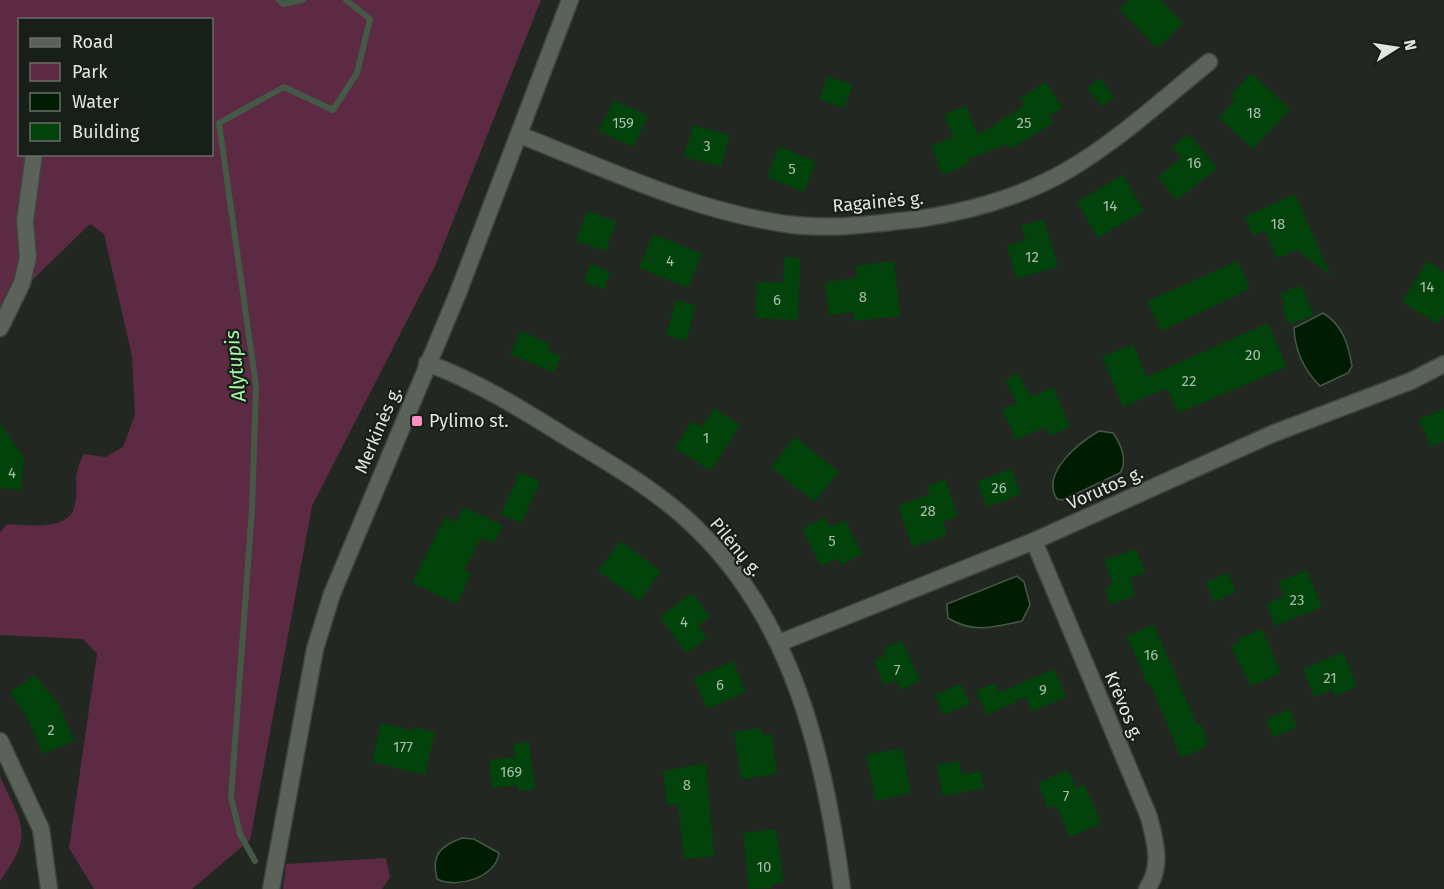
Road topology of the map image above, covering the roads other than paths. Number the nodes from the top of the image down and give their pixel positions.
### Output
1 (570, 0) edge
2 (1209, 62) dead end
3 (520, 135) junction
4 (34, 156) edge
5 (0, 327) edge
6 (427, 363) junction
7 (1444, 364) edge
8 (1034, 541) junction
9 (779, 643) junction
10 (0, 741) edge
11 (49, 889) edge
12 (271, 889) edge
13 (842, 889) edge
14 (1147, 889) edge

1 - 3 street, Merkinės g.
2 - 3 street, Ragainės g.
3 - 6 street, Merkinės g.
4 - 5 street
6 - 9 street, Pilėnų g.
6 - 12 street, Merkinės g.
7 - 8 street, Vorutos g.
8 - 9 street, Vorutos g.
8 - 14 street, Krėvos g.
9 - 13 street, Pilėnų g.
10 - 11 street

